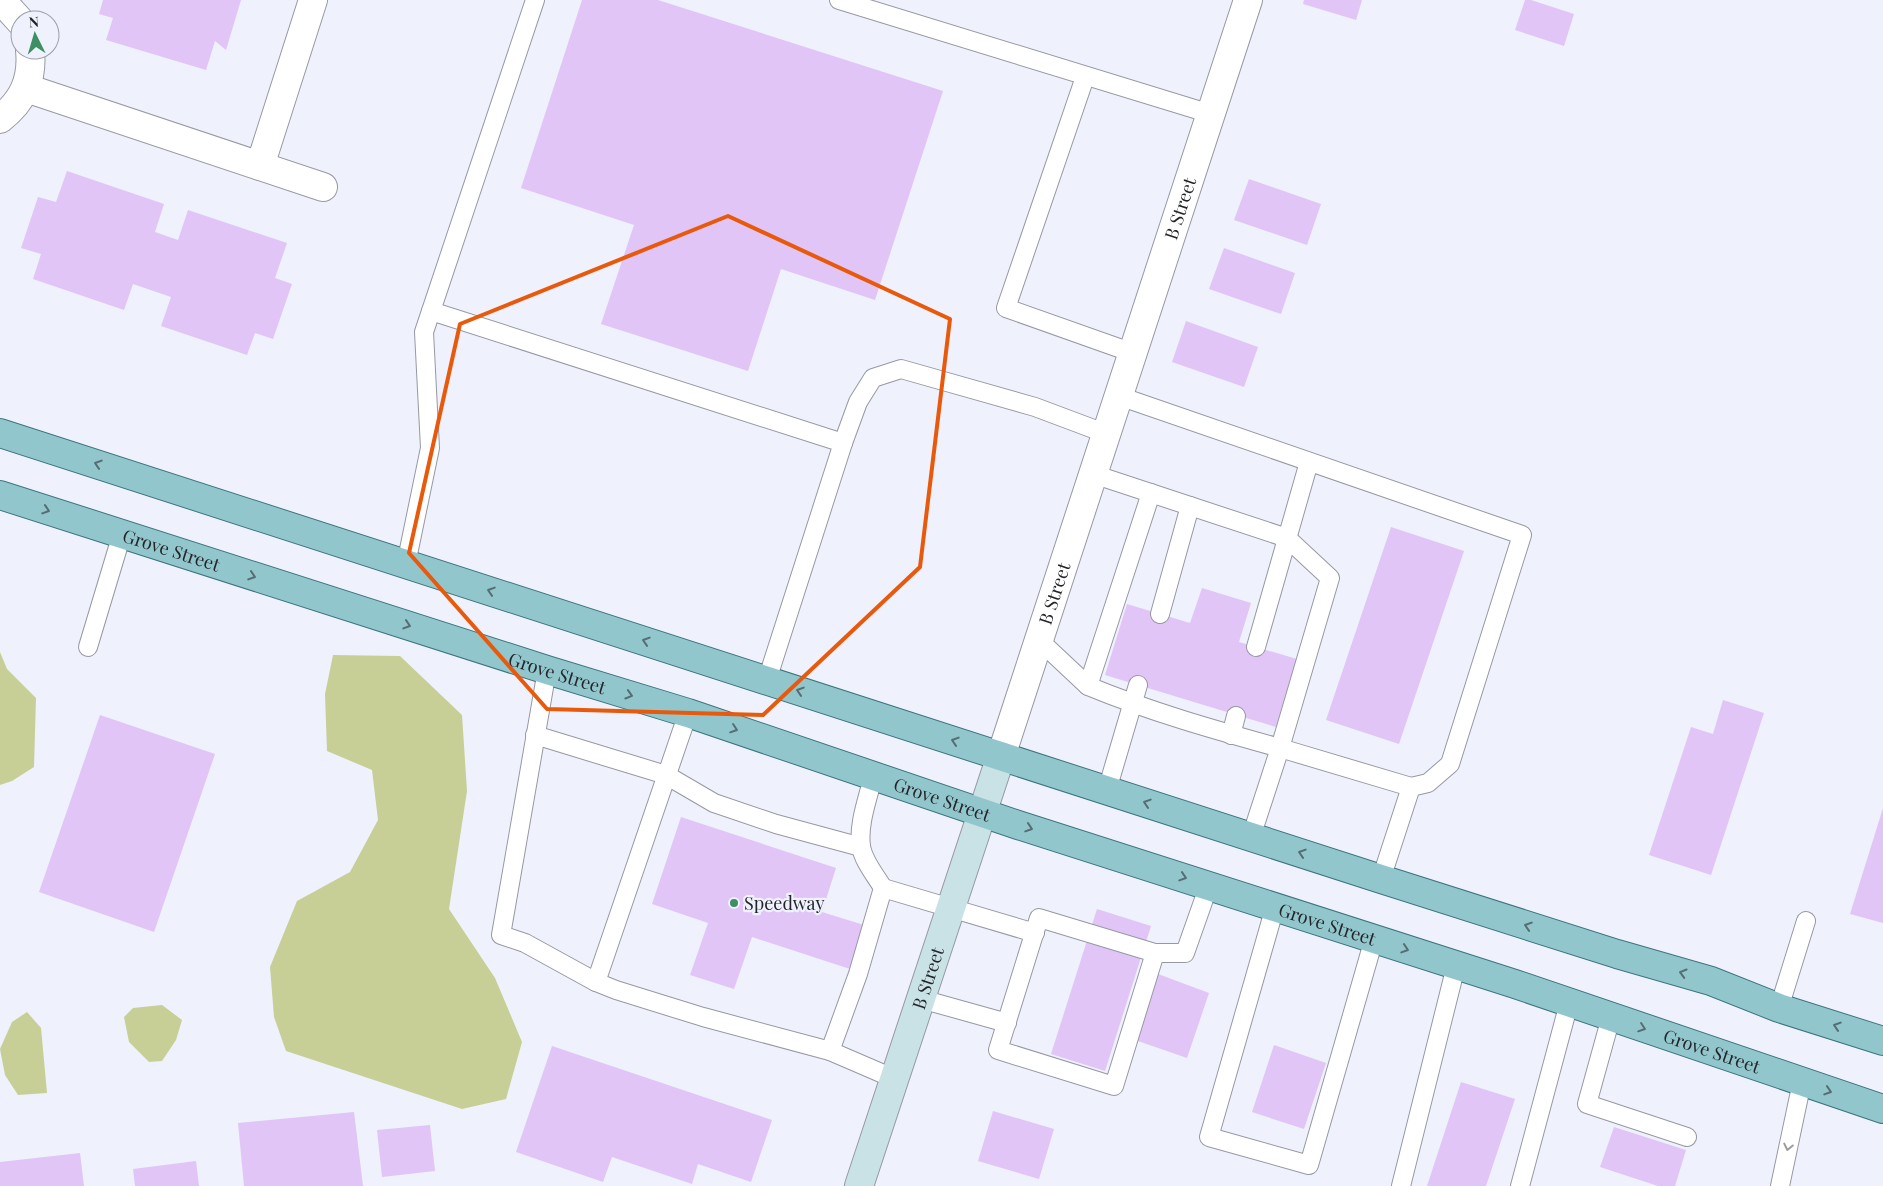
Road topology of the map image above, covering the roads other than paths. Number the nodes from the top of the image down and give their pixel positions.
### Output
1 (1, 0) edge
2 (313, 0) edge
3 (535, 0) edge
4 (839, 0) edge
5 (1248, 0) edge
6 (10, 10) edge
7 (31, 60) edge
8 (1085, 77) junction
9 (26, 88) junction
10 (1210, 114) junction
11 (0, 119) edge
12 (260, 166) junction
13 (323, 187) dead end
14 (431, 311) junction
15 (1133, 353) junction
16 (1118, 396) junction
17 (0, 433) edge
18 (1107, 434) junction
19 (843, 442) junction
20 (1309, 462) junction
21 (1093, 474) junction
22 (1152, 493) junction
23 (0, 495) edge
24 (1190, 506) junction
25 (122, 534) junction
26 (1287, 538) junction
27 (406, 564) junction
28 (1160, 614) dead end
29 (1040, 641) junction
30 (88, 647) dead end
31 (1256, 647) dead end
32 (547, 670) junction
33 (767, 680) junction
34 (1138, 685) dead end
35 (1088, 686) junction
36 (1134, 705) junction
37 (688, 713) junction
38 (1236, 716) dead end
39 (535, 735) junction
40 (1231, 735) junction
41 (1280, 748) junction
42 (1001, 756) junction
43 (666, 775) junction
44 (873, 777) junction
45 (1410, 787) junction
46 (1107, 790) junction
47 (982, 812) junction
48 (1251, 837) junction
49 (861, 847) junction
50 (1381, 879) junction
51 (1209, 885) junction
52 (883, 888) junction
53 (1275, 907) junction
54 (951, 908) junction
55 (1806, 922) dead end
56 (1034, 933) junction
57 (1374, 939) junction
58 (1155, 953) junction
59 (1456, 966) junction
60 (596, 982) junction
61 (921, 999) junction
62 (1569, 1003) junction
63 (1779, 1008) junction
64 (1611, 1017) junction
65 (1007, 1023) junction
66 (1883, 1041) edge
67 (830, 1051) junction
68 (895, 1079) junction
69 (1802, 1082) junction
70 (1883, 1109) edge
71 (1686, 1137) dead end
72 (860, 1186) edge
73 (1400, 1186) edge
74 (1520, 1186) edge
75 (1780, 1186) edge

1 - 6 street
2 - 12 street
3 - 14 lane
4 - 8 lane
5 - 10 street, B Street
7 - 9 street
8 - 10 lane
8 - 15 lane
9 - 11 street
9 - 12 street
10 - 15 street, B Street
12 - 13 street
14 - 19 lane
14 - 27 lane
15 - 16 street, B Street
16 - 18 street, B Street
16 - 20 lane
27 -> 17 main road
18 - 19 lane
18 - 21 street, B Street
19 - 33 lane
20 - 26 lane
20 - 45 lane
21 - 22 lane
21 - 29 street, B Street
22 - 24 lane
22 - 35 lane
23 -> 25 main road, Grove Street
24 - 26 lane
24 - 28 lane
25 - 30 lane
25 -> 32 main road, Grove Street
26 - 31 lane
26 - 41 lane
33 -> 27 main road
29 - 35 lane
29 - 42 street, B Street
32 -> 37 main road, Grove Street
32 - 39 lane
42 -> 33 main road
34 - 36 lane
35 - 36 lane
36 - 40 lane
36 - 46 lane
37 - 43 lane
37 -> 44 main road, Grove Street
38 - 40 lane
39 - 43 lane
39 - 60 lane
40 - 41 lane
41 - 45 lane
41 - 48 lane
42 - 46 main road
42 - 47 main road, B Street
43 - 49 lane
43 - 60 lane
44 - 47 main road, Grove Street
44 - 49 lane
45 - 50 lane
48 -> 46 main road
47 -> 51 main road, Grove Street
47 - 54 main road, B Street
50 -> 48 main road
49 - 52 lane
63 -> 50 main road
51 - 53 main road, Grove Street
51 - 58 lane
52 - 54 lane
52 - 67 lane
53 - 57 main road, Grove Street
53 - 57 lane
54 - 56 lane
54 - 61 main road, B Street
55 - 63 lane
56 - 58 lane
56 - 65 lane
57 -> 59 main road, Grove Street
58 - 65 lane
59 - 62 main road, Grove Street
59 - 73 lane
60 - 67 lane
61 - 65 lane
61 - 68 main road, B Street
62 - 64 main road, Grove Street
62 - 74 lane
66 -> 63 main road
64 -> 69 main road, Grove Street
64 - 71 lane
67 - 68 lane
68 - 72 main road, B Street
69 -> 70 main road, Grove Street
69 -> 75 lane

